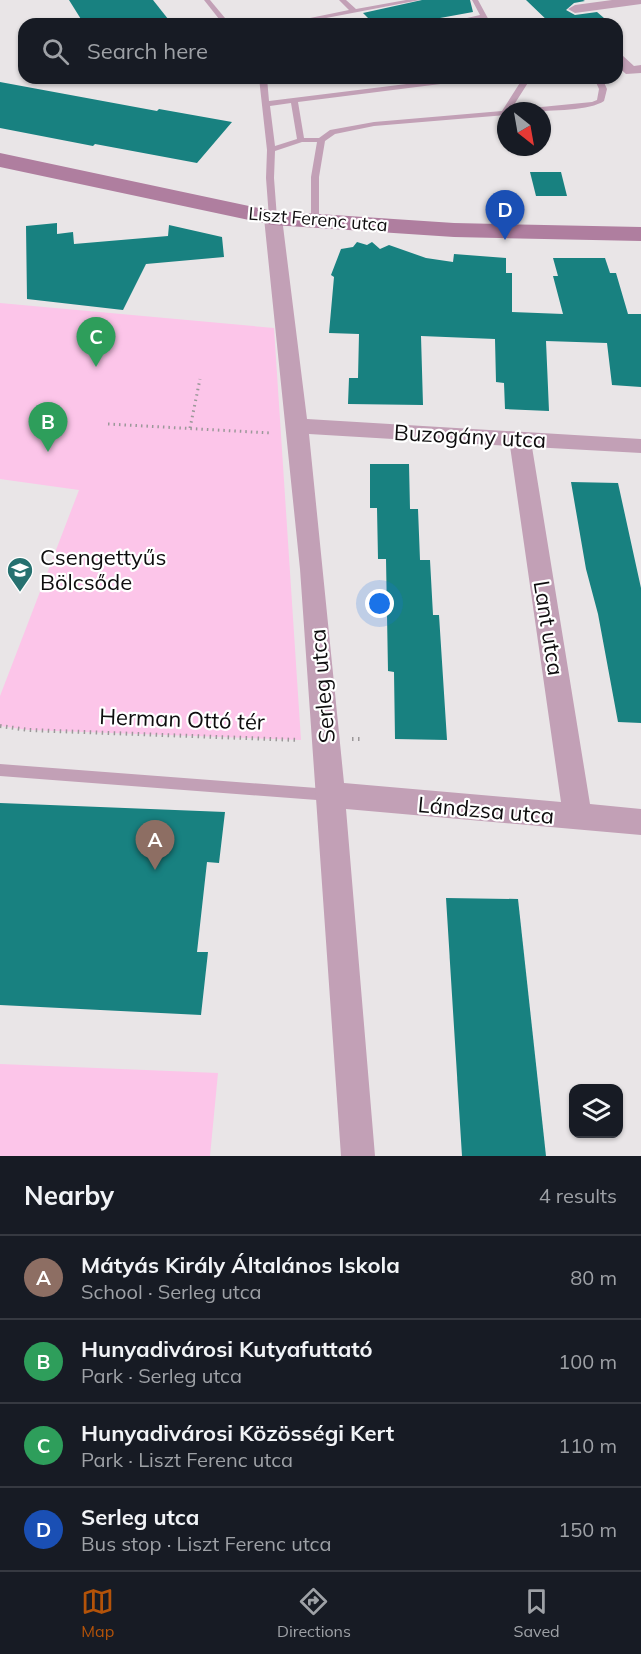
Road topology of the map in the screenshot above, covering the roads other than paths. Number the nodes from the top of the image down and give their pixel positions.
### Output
1 (207, 0) edge
2 (342, 0) edge
3 (417, 0) edge
4 (640, 0) edge
5 (478, 1) edge
6 (574, 9) dead end
7 (354, 12) junction
8 (482, 17) joint
9 (222, 18) edge
10 (319, 18) edge
11 (477, 18) edge
12 (623, 64) edge
13 (641, 69) edge
14 (264, 84) edge
15 (423, 84) edge
16 (523, 84) edge
17 (601, 84) edge
18 (294, 100) junction
19 (512, 102) edge
20 (266, 104) junction
21 (551, 108) edge
22 (497, 114) edge
23 (301, 140) junction
24 (321, 140) junction
25 (272, 150) junction
26 (0, 160) edge
27 (273, 218) junction
28 (315, 220) junction
29 (641, 234) edge
30 (299, 430) junction
31 (520, 439) junction
32 (641, 446) edge
33 (0, 770) edge
34 (332, 795) junction
35 (578, 818) junction
36 (641, 822) edge
37 (358, 1156) edge

1 - 9 lane
2 - 7 lane
3 - 7 lane
4 - 6 street
5 - 8 lane
7 - 10 lane
8 - 11 lane
12 - 13 street
14 - 20 lane
15 - 18 lane
16 - 19 lane
17 - 21 lane
18 - 20 lane
18 - 23 lane
20 - 25 lane
22 - 24 lane
23 - 24 lane
23 - 25 lane
24 - 28 lane
25 - 27 lane
26 - 27 street, Liszt Ferenc utca
27 - 28 street, Liszt Ferenc utca
27 - 30 street, Serleg utca
28 - 29 street, Liszt Ferenc utca
30 - 31 street, Buzogány utca
30 - 34 street, Serleg utca
31 - 32 street, Buzogány utca
31 - 35 street, Lant utca
33 - 34 lane
34 - 35 street, Lándzsa utca
34 - 37 street, Serleg utca
35 - 36 street, Lándzsa utca

